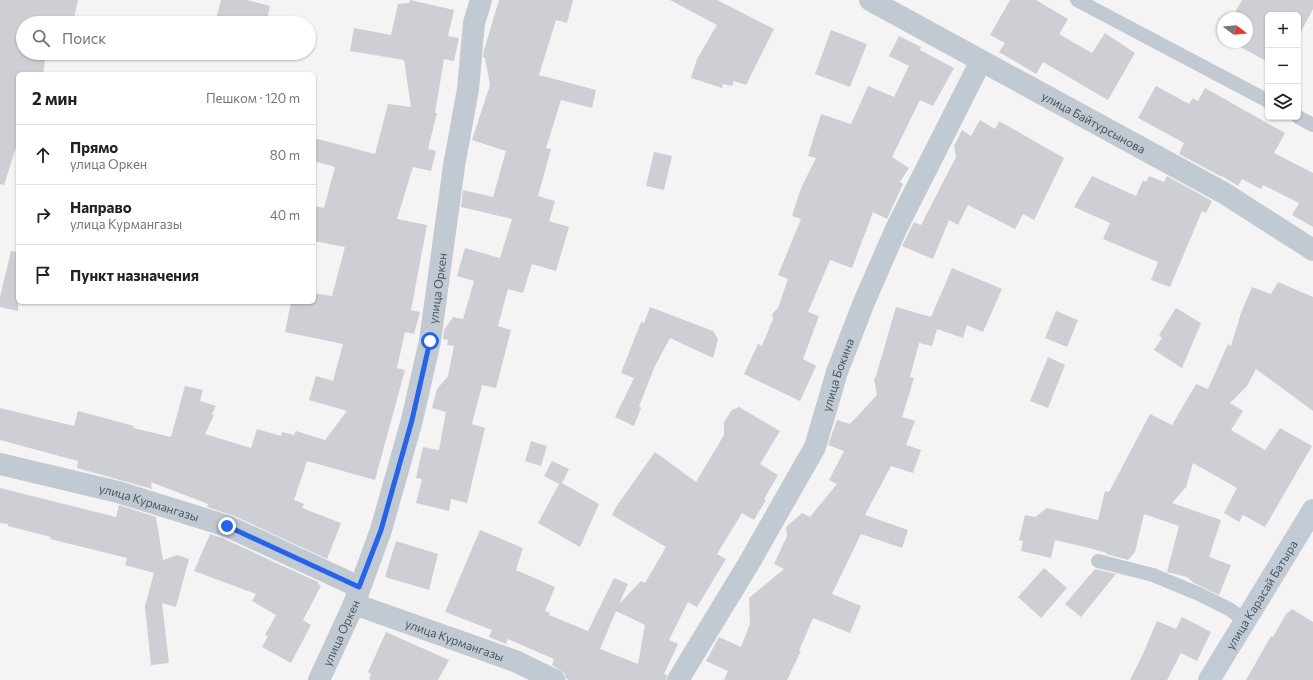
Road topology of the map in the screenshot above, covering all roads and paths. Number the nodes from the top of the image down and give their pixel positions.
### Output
1 (481, 0) edge
2 (870, 0) edge
3 (1077, 0) edge
4 (981, 61) junction
5 (1265, 99) edge
6 (1301, 119) edge
7 (1313, 125) edge
8 (1313, 250) edge
9 (0, 464) edge
10 (1313, 510) edge
11 (1098, 561) dead end
12 (356, 595) junction
13 (1246, 621) junction
14 (319, 680) edge
15 (554, 680) edge
16 (678, 680) edge
17 (1209, 680) edge

1 - 12 street, улица Оркен
2 - 4 street, улица Байтурсынова
3 - 5 lane
4 - 8 street, улица Байтурсынова
4 - 16 street, улица Бокина
6 - 7 lane
9 - 12 street, улица Курмангазы
10 - 13 main road, улица Карасай Батыра
11 - 13 lane
12 - 14 street, улица Оркен
12 - 15 street, улица Курмангазы
13 - 17 main road, улица Карасай Батыра

